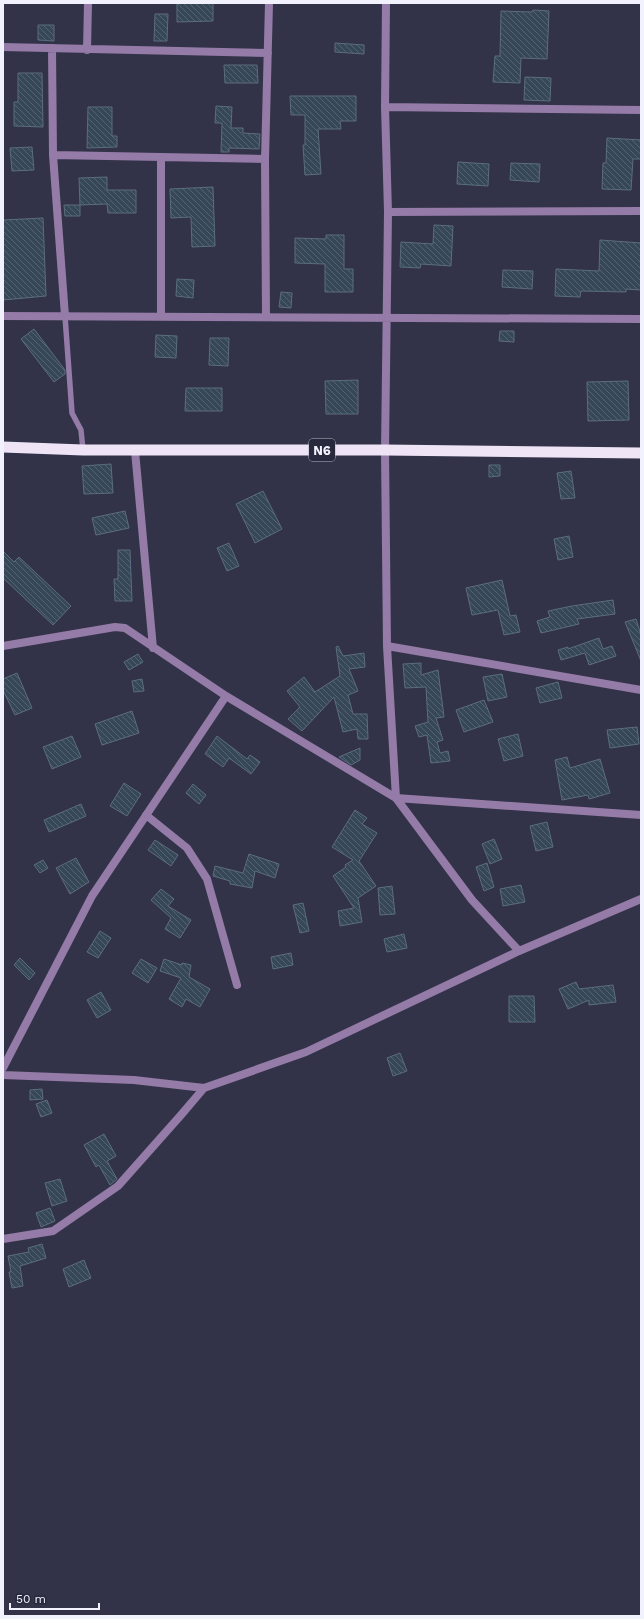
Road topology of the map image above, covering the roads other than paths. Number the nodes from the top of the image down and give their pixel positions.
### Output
1 (88, 3) edge
2 (269, 3) edge
3 (386, 3) edge
4 (3, 47) edge
5 (52, 48) junction
6 (87, 50) junction
7 (268, 53) junction
8 (385, 107) junction
9 (641, 110) edge
10 (53, 155) junction
11 (161, 157) junction
12 (265, 159) junction
13 (641, 211) edge
14 (388, 212) junction
15 (3, 316) edge
16 (65, 316) junction
17 (161, 316) junction
18 (266, 316) junction
19 (386, 316) junction
20 (641, 319) edge
21 (3, 448) edge
22 (82, 450) junction
23 (385, 450) junction
24 (135, 451) junction
25 (641, 453) edge
26 (3, 646) edge
27 (387, 646) junction
28 (153, 648) junction
29 (641, 690) edge
30 (226, 696) junction
31 (396, 798) junction
32 (641, 814) edge
33 (146, 815) junction
34 (641, 899) edge
35 (519, 952) junction
36 (238, 984) dead end
37 (3, 1068) edge
38 (3, 1075) edge
39 (204, 1088) junction
40 (3, 1239) edge

1 - 6 street
2 - 7 street
3 - 8 street
4 - 5 street
5 - 6 street
5 - 10 street
6 - 7 street
7 - 12 street
8 - 9 street
8 - 14 street
10 - 11 street
10 - 16 street
11 - 12 street
11 - 17 street
12 - 18 street
13 - 14 street
14 - 19 street
15 - 16 street
16 - 17 street
16 - 22 lane
17 - 18 street
18 - 19 street
19 - 20 street
19 - 23 street
21 - 22 highway, N6
22 - 24 highway, N6
23 - 24 highway, N6
23 - 25 highway, N6
23 - 27 street
24 - 28 street
26 - 28 street
27 - 29 street
27 - 31 street
28 - 30 street
30 - 31 street
30 - 33 street
31 - 32 street
31 - 35 street
33 - 36 street
33 - 37 street
34 - 35 street
35 - 39 street
38 - 39 street
39 - 40 street

